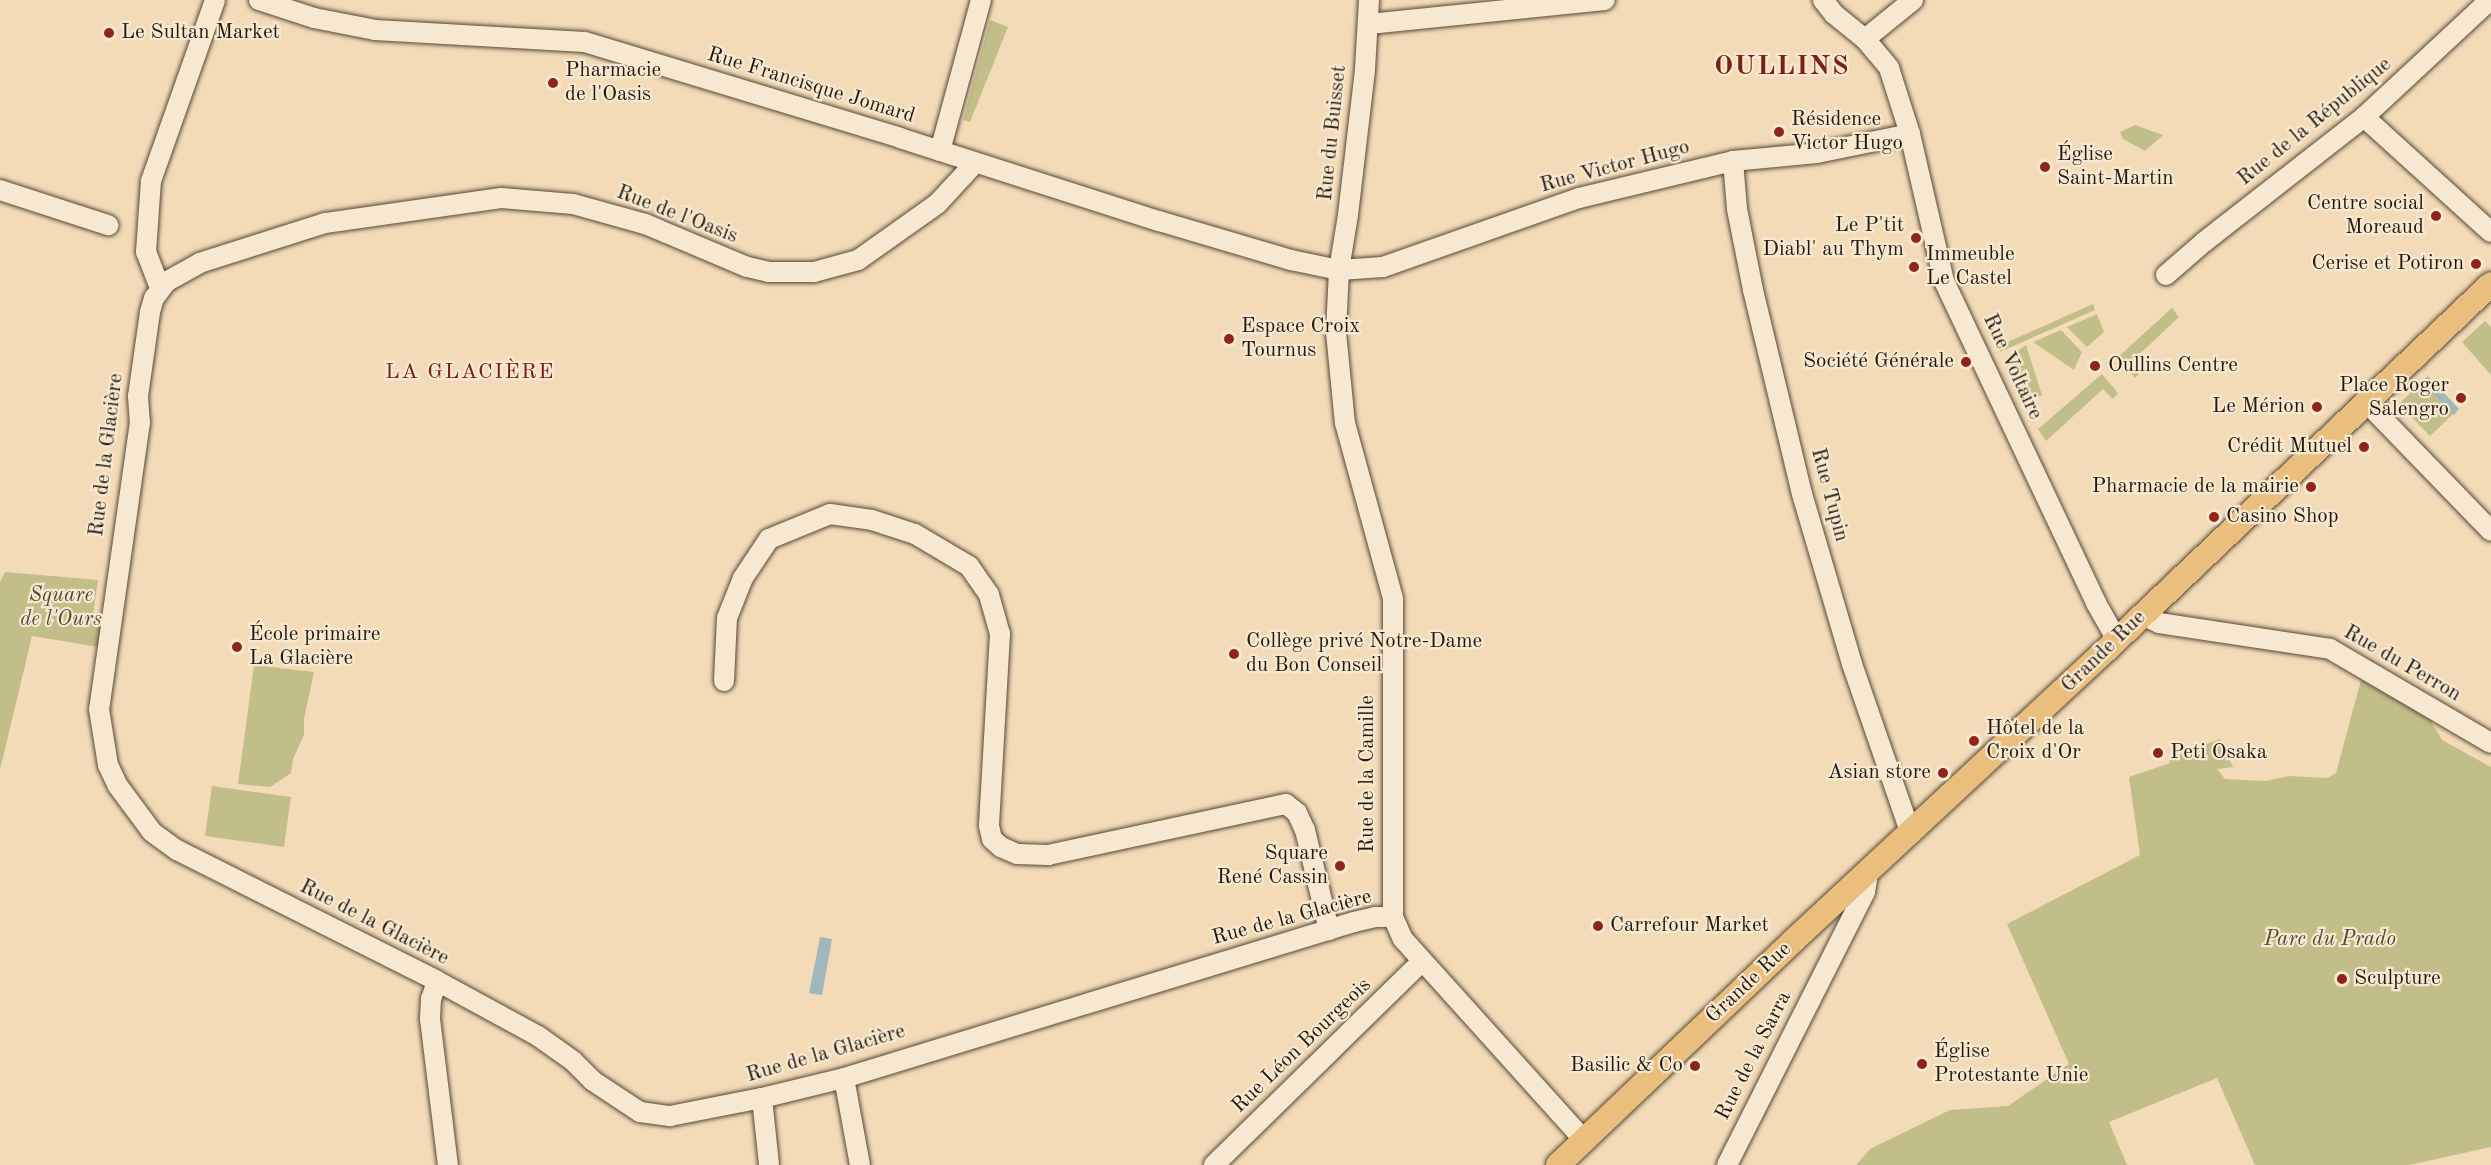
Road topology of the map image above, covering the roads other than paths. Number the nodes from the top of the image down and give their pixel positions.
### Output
1 (215, 0) edge
2 (258, 0) edge
3 (981, 0) edge
4 (1369, 0) edge
5 (1605, 0) edge
6 (1823, 0) edge
7 (1912, 0) edge
8 (2490, 0) edge
9 (316, 9) edge
10 (1369, 24) junction
11 (1865, 39) junction
12 (2364, 117) junction
13 (1910, 134) junction
14 (940, 151) junction
15 (1733, 161) junction
16 (975, 163) junction
17 (0, 190) edge
18 (108, 225) dead end
19 (2491, 232) edge
20 (1339, 270) junction
21 (2166, 275) dead end
22 (2490, 287) edge
23 (160, 288) junction
24 (2367, 403) junction
25 (2491, 531) edge
26 (2142, 615) junction
27 (2117, 640) junction
28 (724, 681) dead end
29 (2491, 743) edge
30 (1911, 834) junction
31 (1868, 872) junction
32 (1392, 917) junction
33 (1326, 931) junction
34 (1422, 961) junction
35 (437, 981) junction
36 (844, 1078) junction
37 (762, 1098) junction
38 (1584, 1140) junction
39 (448, 1165) edge
40 (769, 1165) edge
41 (860, 1165) edge
42 (1214, 1165) edge
43 (1558, 1165) edge
44 (1727, 1165) edge

1 - 23 street
2 - 9 street, Rue Francisque Jomard
3 - 14 street
4 - 10 street, Rue du Buisset
5 - 10 street
6 - 11 street, Rue Voltaire
7 - 11 street
8 - 12 street, Rue de la République
9 - 14 street, Rue Francisque Jomard
10 - 20 street, Rue du Buisset
11 - 13 street, Rue Voltaire
12 - 19 street
12 - 21 street, Rue de la République
13 - 15 street, Rue Victor Hugo
13 - 27 street, Rue Voltaire
14 - 16 street, Rue Francisque Jomard
15 - 20 street, Rue Victor Hugo
15 - 30 street, Rue Tupin
16 - 20 street, Rue Francisque Jomard
16 - 23 street, Rue de l'Oasis
17 - 18 street
20 - 32 street, Rue de la Camille
22 - 24 main road, Grande Rue
23 - 35 street, Rue de la Glacière
24 - 25 street
24 - 26 main road, Grande Rue
26 - 27 main road, Grande Rue
26 - 29 street, Rue du Perron
27 - 30 main road, Grande Rue
28 - 33 street
30 - 31 main road, Grande Rue
31 - 38 main road, Grande Rue
31 - 44 street, Rue de la Sarra
32 - 33 street, Rue de la Glacière
32 - 34 street, Rue de la Camille
33 - 36 street, Rue de la Glacière
34 - 38 street, Rue de la Camille
34 - 42 street, Rue Léon Bourgeois
35 - 37 street, Rue de la Glacière
35 - 39 street
36 - 37 street, Rue de la Glacière
36 - 41 street
37 - 40 street
38 - 43 main road, Grande Rue

